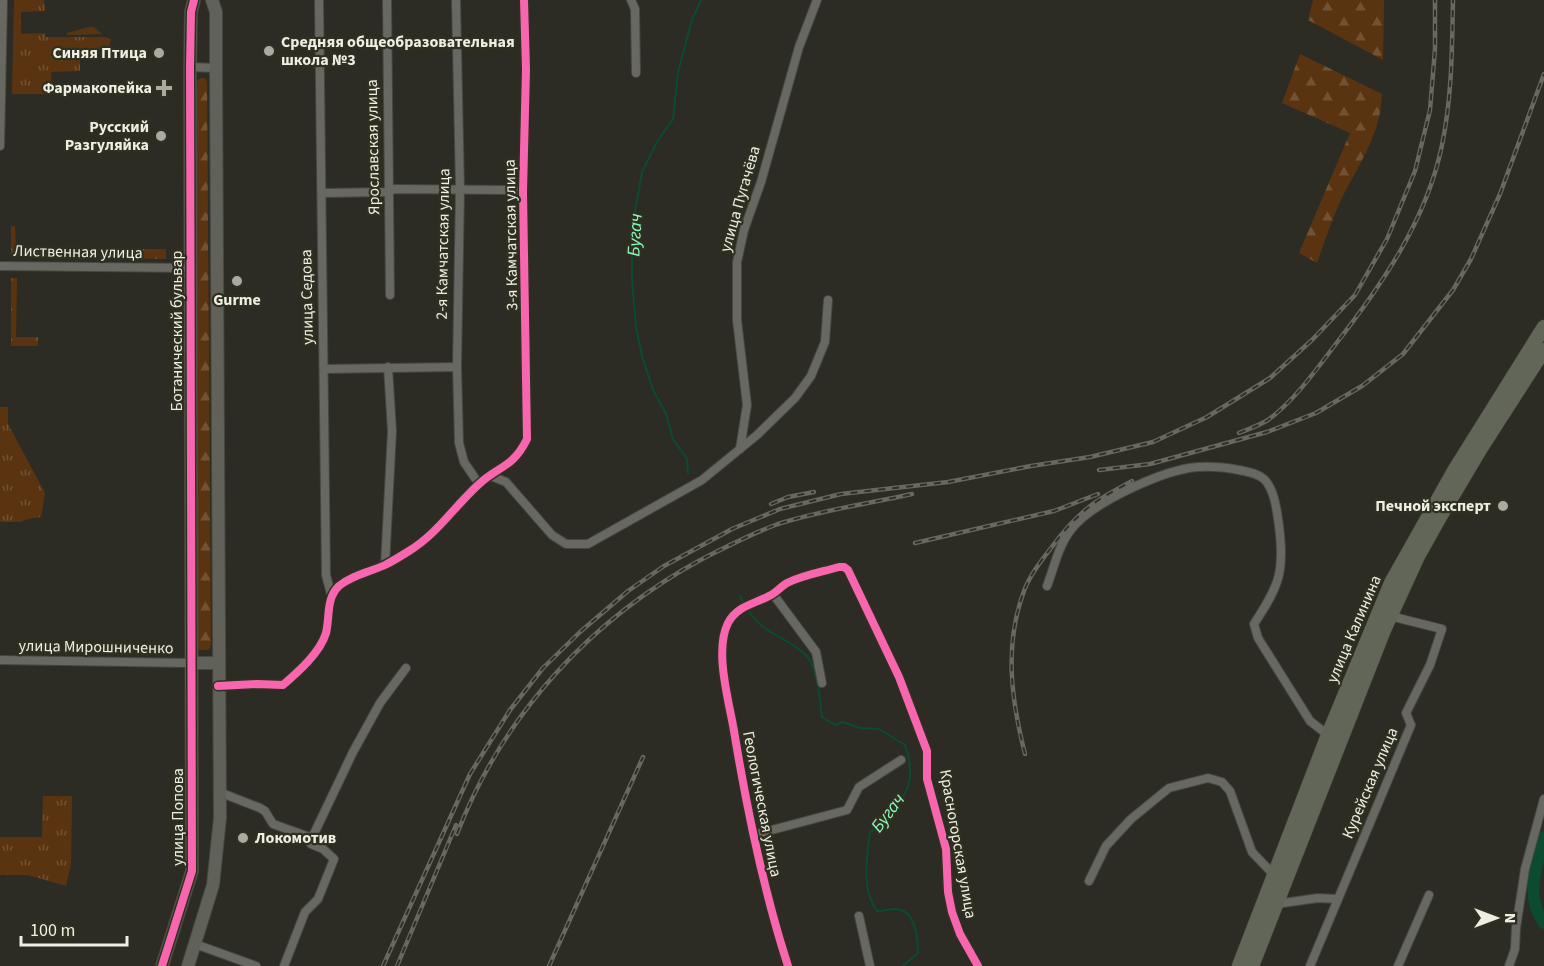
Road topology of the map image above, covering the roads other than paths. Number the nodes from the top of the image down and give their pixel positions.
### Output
1 (3, 0) edge
2 (194, 0) edge
3 (212, 0) edge
4 (319, 0) edge
5 (387, 0) edge
6 (456, 0) edge
7 (524, 0) edge
8 (631, 0) edge
9 (817, 0) edge
10 (190, 68) junction
11 (216, 68) junction
12 (636, 73) dead end
13 (0, 146) edge
14 (460, 189) junction
15 (389, 192) junction
16 (523, 192) junction
17 (322, 193) junction
18 (0, 266) edge
19 (191, 268) junction
20 (390, 295) dead end
21 (828, 300) dead end
22 (1544, 327) edge
23 (1544, 350) edge
24 (388, 367) junction
25 (457, 367) junction
26 (324, 369) junction
27 (740, 449) junction
28 (491, 476) junction
29 (479, 484) junction
30 (385, 565) junction
31 (1047, 586) dead end
32 (332, 594) junction
33 (773, 594) junction
34 (1390, 616) junction
35 (722, 645) joint
36 (0, 660) edge
37 (191, 663) junction
38 (218, 663) junction
39 (406, 668) dead end
40 (822, 683) dead end
41 (218, 686) junction
42 (1328, 735) junction
43 (901, 760) dead end
44 (219, 792) junction
45 (1544, 799) edge
46 (753, 834) junction
47 (312, 838) junction
48 (1274, 875) junction
49 (1089, 881) dead end
50 (1429, 895) dead end
51 (1337, 899) junction
52 (1276, 904) junction
53 (859, 916) dead end
54 (195, 944) junction
55 (162, 966) edge
56 (188, 966) edge
57 (256, 966) edge
58 (284, 966) edge
59 (788, 966) edge
60 (870, 966) edge
61 (978, 966) edge
62 (1239, 966) edge
63 (1252, 966) edge
64 (1310, 966) edge
65 (1398, 966) edge
66 (1509, 966) edge

1 - 13 street
2 - 10 street, Ботанический бульвар
3 - 11 street
4 - 17 street, улица Седова
5 - 15 street, Ярославская улица
6 - 14 street, 2-я Камчатская улица
7 - 16 street, 3-я Камчатская улица
8 - 12 street
9 - 27 street, улица Пугачёва
10 - 11 street
10 - 19 street, Ботанический бульвар
11 - 38 street
14 - 15 street
14 - 16 street
14 - 25 street, 2-я Камчатская улица
15 - 17 street
15 - 20 street, Ярославская улица
16 - 28 street, 3-я Камчатская улица
17 - 26 street, улица Седова
18 - 19 street, Лиственная улица
19 - 37 street, Ботанический бульвар
21 - 27 street
22 - 42 main road, улица Калинина
23 - 34 main road, улица Калинина
24 - 25 street
24 - 26 street
24 - 30 street
25 - 29 street, 2-я Камчатская улица
26 - 32 street, улица Седова
27 - 28 street
28 - 29 street
29 - 30 street
30 - 32 street
31 - 42 street
32 - 41 street
33 - 35 street, Красногорская улица
33 - 40 street
33 - 61 street, Красногорская улица
34 - 51 street, Курейская улица
34 - 52 main road, улица Калинина
35 - 46 street, Геологическая улица
36 - 37 street, улица Мирошниченко
37 - 38 street
37 - 55 street, улица Попова
38 - 41 street
39 - 47 street
41 - 44 street
42 - 48 main road, улица Калинина
43 - 46 street
44 - 47 street
44 - 54 street
45 - 66 street
46 - 59 street, Геологическая улица
47 - 58 street
48 - 49 street
48 - 62 main road, улица Калинина
50 - 65 street
51 - 52 street
51 - 64 street, Курейская улица
52 - 63 main road, улица Калинина
53 - 60 street
54 - 56 street
54 - 57 street

